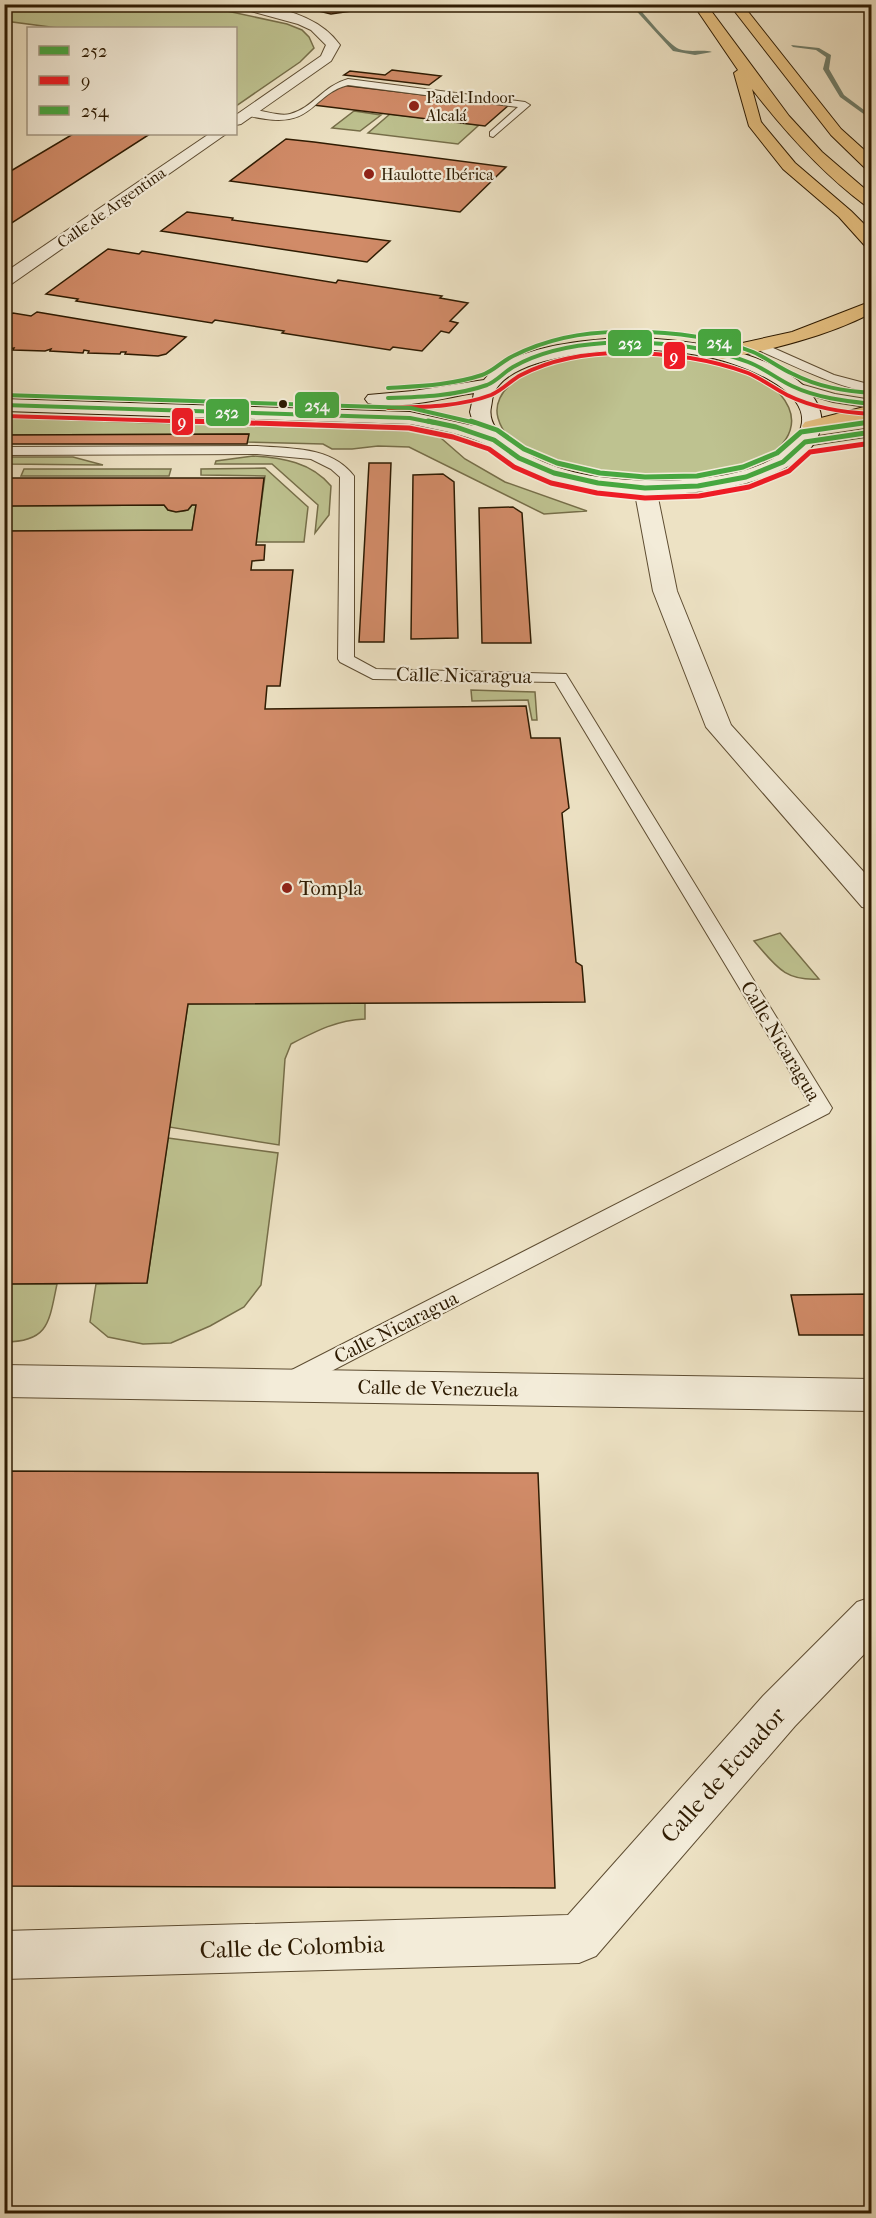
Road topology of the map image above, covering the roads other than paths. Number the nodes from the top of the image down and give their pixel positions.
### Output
1 (231, 4) edge
2 (699, 4) edge
3 (735, 4) edge
4 (738, 60) junction
5 (248, 113) junction
6 (237, 121) edge
7 (493, 134) dead end
8 (217, 135) edge
9 (872, 166) edge
10 (872, 203) edge
11 (845, 214) junction
12 (872, 231) edge
13 (872, 243) edge
14 (4, 281) edge
15 (872, 306) edge
16 (762, 346) junction
17 (722, 354) junction
18 (489, 385) junction
19 (4, 386) edge
20 (793, 386) junction
21 (872, 389) edge
22 (872, 404) edge
23 (4, 405) edge
24 (872, 411) edge
25 (872, 432) edge
26 (809, 434) junction
27 (494, 440) junction
28 (4, 451) edge
29 (645, 488) junction
30 (872, 900) edge
31 (4, 1381) edge
32 (283, 1386) junction
33 (872, 1395) edge
34 (872, 1616) edge
35 (579, 1939) joint
36 (4, 1955) edge

1 - 5 street
2 - 4 highway
3 - 9 highway
4 - 10 highway
4 - 11 highway
5 - 6 street
5 - 7 lane
8 - 14 street, Calle de Argentina
11 - 12 lane
11 - 13 highway
15 - 16 highway
16 - 17 highway
16 - 21 lane
17 - 18 street
17 - 20 street
18 - 19 street
18 - 27 street
20 - 22 lane
20 - 26 street
23 - 27 street
24 - 26 highway
25 - 26 lane
26 - 29 street
27 - 29 street
28 - 32 lane, Calle Nicaragua
29 - 30 street
31 - 32 street, Calle de Venezuela
32 - 33 street, Calle de Venezuela
34 - 35 street, Calle de Ecuador
35 - 36 street, Calle de Colombia

